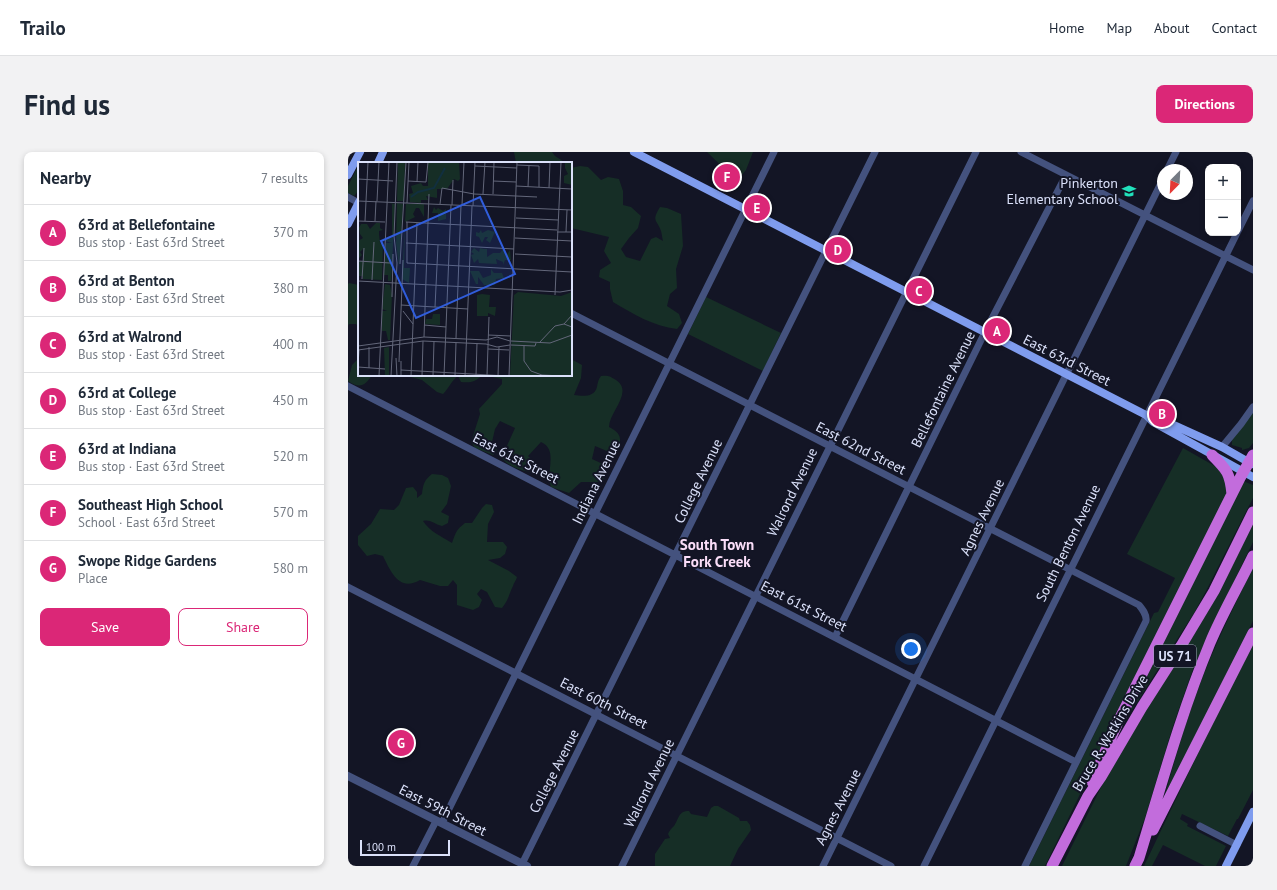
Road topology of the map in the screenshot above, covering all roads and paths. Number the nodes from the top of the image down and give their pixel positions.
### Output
1 (360, 152) edge
2 (383, 152) edge
3 (634, 152) edge
4 (774, 152) edge
5 (875, 152) edge
6 (976, 152) edge
7 (1021, 152) edge
8 (1176, 152) edge
9 (378, 162) edge
10 (1170, 164) edge
11 (348, 175) edge
12 (1066, 175) junction
13 (1157, 191) edge
14 (348, 197) edge
15 (1253, 200) edge
16 (358, 202) edge
17 (358, 204) edge
18 (746, 209) junction
19 (1145, 216) junction
20 (348, 224) edge
21 (1241, 224) edge
22 (1235, 236) edge
23 (827, 250) junction
24 (1226, 256) junction
25 (1253, 270) edge
26 (906, 292) junction
27 (572, 314) edge
28 (985, 332) junction
29 (669, 364) junction
30 (1066, 374) junction
31 (348, 386) edge
32 (750, 405) junction
33 (1253, 407) edge
34 (1146, 415) junction
35 (830, 447) junction
36 (1222, 447) junction
37 (1212, 455) junction
38 (1250, 466) edge
39 (908, 488) junction
40 (1232, 495) junction
41 (1253, 512) edge
42 (595, 514) junction
43 (990, 529) junction
44 (676, 555) junction
45 (1253, 556) edge
46 (1070, 570) junction
47 (348, 587) edge
48 (756, 596) junction
49 (1253, 633) edge
50 (835, 637) junction
51 (516, 672) junction
52 (916, 679) junction
53 (597, 714) junction
54 (996, 720) junction
55 (676, 756) junction
56 (1076, 762) junction
57 (348, 776) edge
58 (1088, 796) junction
59 (1253, 812) edge
60 (439, 822) junction
61 (1200, 826) dead end
62 (837, 838) junction
63 (1237, 845) junction
64 (1137, 862) edge
65 (520, 864) edge
66 (413, 866) edge
67 (622, 866) edge
68 (823, 866) edge
69 (890, 866) edge
70 (924, 866) edge
71 (1025, 866) edge
72 (1052, 866) edge
73 (1226, 866) edge

1 - 11 main road
2 - 9 main road
3 - 18 main road, East 63rd Street
4 - 18 street, Indiana Avenue
5 - 23 street, College Avenue
6 - 26 street, Walrond Avenue
7 - 12 street
8 - 10 street
12 - 19 street
12 - 28 street, Bellefontaine Avenue
13 - 19 street, Agnes Avenue
14 - 16 street
15 - 21 street, South Benton Avenue
17 - 20 main road
18 - 23 main road, East 63rd Street
18 - 29 street, Indiana Avenue
19 - 24 street
19 - 30 street, Agnes Avenue
22 - 24 street, South Benton Avenue
23 - 26 main road, East 63rd Street
23 - 32 street, College Avenue
24 - 25 street
24 - 34 street, South Benton Avenue
26 - 28 main road, East 63rd Street
26 - 35 street, Walrond Avenue
27 - 29 street, East 62nd Street
28 - 30 main road, East 63rd Street
28 - 39 street, Bellefontaine Avenue
29 - 32 street, East 62nd Street
29 - 42 street, Indiana Avenue
30 - 34 main road, East 63rd Street
30 - 43 street, Agnes Avenue
31 - 42 street, East 61st Street
32 - 35 street, East 62nd Street
32 - 44 street, College Avenue
33 - 36 street
34 - 36 main road, East 63rd Street
34 - 37 main road, East 63rd Street
34 - 46 street, South Benton Avenue
35 - 39 street, East 62nd Street
35 - 48 street, Walrond Avenue
36 - 38 main road, East 63rd Street
37 - 38 main road, East 63rd Street
37 - 40 highway
38 - 40 highway
39 - 43 street, East 62nd Street
39 - 50 street, Bellefontaine Avenue
40 - 58 highway
41 - 58 highway, Bruce R. Watkins Drive / US 71
42 - 44 street, East 61st Street
42 - 51 street, Indiana Avenue
43 - 46 street, East 62nd Street
43 - 52 street, Agnes Avenue
44 - 48 street, East 61st Street
44 - 53 street, College Avenue
45 - 64 highway, US 71
46 - 54 street, South Benton Avenue
46 - 56 street, East 62nd Street
47 - 51 street, East 60th Street
48 - 50 street, East 61st Street
48 - 55 street, Walrond Avenue
49 - 64 highway
50 - 52 street, East 61st Street
51 - 53 street, East 60th Street
51 - 60 street, Indiana Avenue
52 - 54 street, East 61st Street
52 - 62 street, Agnes Avenue
53 - 55 street, East 60th Street
53 - 65 street, College Avenue
54 - 56 street, East 61st Street
54 - 70 street, South Benton Avenue
55 - 62 street, East 60th Street
55 - 67 street, Walrond Avenue
56 - 71 street
57 - 60 street, East 59th Street
58 - 72 highway, Bruce R. Watkins Drive / US 71
59 - 63 main road
60 - 65 street, East 59th Street
60 - 66 street, Indiana Avenue
61 - 63 street
62 - 68 street, Agnes Avenue
62 - 69 street, East 60th Street
63 - 73 main road

